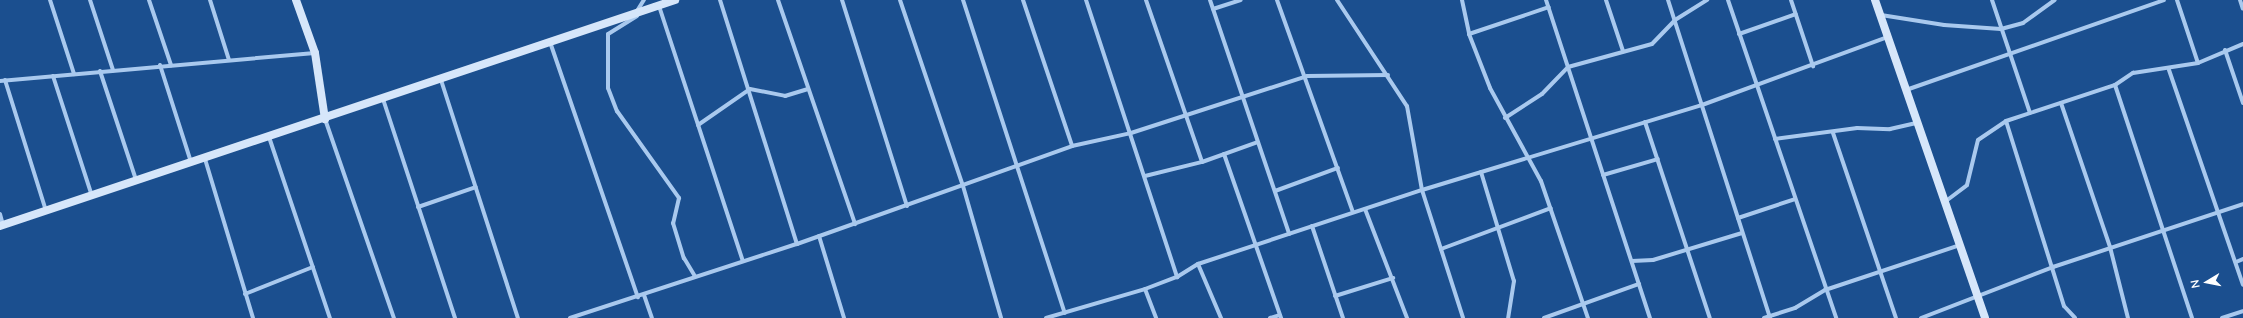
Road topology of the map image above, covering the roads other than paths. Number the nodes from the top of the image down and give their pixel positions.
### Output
1 (50, 0) edge
2 (90, 0) edge
3 (149, 0) edge
4 (210, 0) edge
5 (296, 0) edge
6 (644, 0) edge
7 (675, 0) edge
8 (720, 0) edge
9 (778, 0) edge
10 (842, 0) edge
11 (900, 0) edge
12 (963, 0) edge
13 (1023, 0) edge
14 (1086, 0) edge
15 (1146, 0) edge
16 (1210, 0) edge
17 (1241, 0) edge
18 (1277, 0) edge
19 (1336, 0) edge
20 (1462, 0) edge
21 (1546, 0) edge
22 (1606, 0) edge
23 (1668, 0) edge
24 (1707, 0) edge
25 (1728, 0) edge
26 (1791, 0) edge
27 (1877, 0) edge
28 (1992, 0) edge
29 (2055, 0) edge
30 (2164, 0) edge
31 (2177, 0) edge
32 (2240, 0) edge
33 (659, 5) junction
34 (1548, 7) junction
35 (647, 9) junction
36 (1213, 9) junction
37 (2243, 9) edge
38 (636, 13) junction
39 (1796, 14) junction
40 (1881, 15) junction
41 (1675, 20) junction
42 (2001, 29) junction
43 (1469, 34) junction
44 (1739, 34) junction
45 (1888, 37) junction
46 (550, 42) junction
47 (2243, 44) edge
48 (2225, 50) junction
49 (1623, 51) junction
50 (315, 54) junction
51 (2011, 54) junction
52 (229, 60) junction
53 (2198, 63) junction
54 (160, 65) junction
55 (171, 65) junction
56 (1813, 66) junction
57 (1568, 67) junction
58 (100, 70) junction
59 (113, 70) junction
60 (2169, 70) junction
61 (74, 74) junction
62 (1388, 75) junction
63 (53, 76) junction
64 (1307, 76) junction
65 (5, 80) junction
66 (441, 80) junction
67 (0, 81) edge
68 (1756, 84) junction
69 (2115, 85) junction
70 (750, 89) junction
71 (808, 89) junction
72 (1906, 90) junction
73 (1243, 96) junction
74 (383, 99) junction
75 (2061, 103) junction
76 (2243, 103) edge
77 (1702, 105) junction
78 (2030, 113) junction
79 (1187, 114) junction
80 (1506, 118) junction
81 (325, 119) junction
82 (2006, 121) junction
83 (1645, 122) junction
84 (1917, 123) junction
85 (698, 125) junction
86 (1131, 133) junction
87 (1833, 133) junction
88 (269, 137) junction
89 (1592, 139) junction
90 (1775, 139) junction
91 (1258, 142) junction
92 (1072, 146) junction
93 (1224, 154) junction
94 (1526, 158) junction
95 (205, 159) junction
96 (1658, 159) junction
97 (1202, 162) junction
98 (191, 163) junction
99 (1019, 165) junction
100 (1338, 168) junction
101 (1481, 172) junction
102 (1603, 175) junction
103 (1145, 176) junction
104 (136, 182) junction
105 (962, 186) junction
106 (476, 187) junction
107 (1422, 190) junction
108 (1275, 191) junction
109 (92, 197) junction
110 (1795, 199) junction
111 (1946, 201) junction
112 (2243, 204) edge
113 (908, 206) junction
114 (418, 207) junction
115 (1551, 208) junction
116 (1365, 210) junction
117 (46, 211) junction
118 (1353, 212) junction
119 (2219, 213) junction
120 (0, 214) edge
121 (1738, 218) junction
122 (854, 224) junction
123 (2, 225) edge
124 (1312, 226) junction
125 (1497, 228) junction
126 (2164, 229) junction
127 (1742, 233) junction
128 (1289, 234) junction
129 (819, 236) junction
130 (797, 244) junction
131 (1256, 245) junction
132 (1960, 245) junction
133 (2110, 247) junction
134 (1441, 249) junction
135 (1688, 251) junction
136 (2243, 260) edge
137 (744, 261) junction
138 (1632, 261) junction
139 (2236, 262) junction
140 (1198, 264) junction
141 (313, 267) junction
142 (2053, 267) junction
143 (1879, 272) junction
144 (695, 276) junction
145 (1177, 277) junction
146 (1393, 278) junction
147 (1639, 284) junction
148 (2243, 285) edge
149 (1145, 289) junction
150 (1825, 290) junction
151 (245, 294) junction
152 (644, 295) junction
153 (1335, 296) junction
154 (1978, 296) junction
155 (638, 298) junction
156 (1583, 303) junction
157 (2243, 312) edge
158 (1065, 313) junction
159 (1280, 316) edge
160 (1770, 317) edge
161 (253, 318) edge
162 (330, 318) edge
163 (394, 318) edge
164 (455, 318) edge
165 (518, 318) edge
166 (570, 318) edge
167 (652, 318) edge
168 (844, 318) edge
169 (1001, 318) edge
170 (1046, 318) edge
171 (1156, 318) edge
172 (1221, 318) edge
173 (1270, 318) edge
174 (1343, 318) edge
175 (1407, 318) edge
176 (1463, 318) edge
177 (1508, 318) edge
178 (1544, 318) edge
179 (1588, 318) edge
180 (1650, 318) edge
181 (1710, 318) edge
182 (1764, 318) edge
183 (1836, 318) edge
184 (1896, 318) edge
185 (1921, 318) edge
186 (1985, 318) edge
187 (2075, 318) edge
188 (2128, 318) edge
189 (2192, 318) edge
190 (2222, 318) edge

1 - 61 street
2 - 59 street
3 - 55 street
4 - 52 street
5 - 50 street
6 - 38 street
7 - 33 street
8 - 70 street
9 - 71 street
10 - 113 street
11 - 105 street
12 - 99 street
13 - 92 street
14 - 86 street
15 - 79 street
16 - 36 street
17 - 36 street
18 - 64 street
19 - 62 street
20 - 43 street
21 - 34 street
22 - 49 street
23 - 41 street
24 - 41 street
25 - 44 street
26 - 39 street
27 - 40 street
28 - 42 street
29 - 42 street
30 - 51 street
31 - 53 street
32 - 37 street
33 - 35 street
33 - 85 street
34 - 43 street
34 - 57 street
35 - 38 street
35 - 144 street
36 - 73 street
38 - 46 street
39 - 44 street
39 - 56 street
40 - 42 street
40 - 45 street
41 - 49 street
41 - 77 street
42 - 51 street
43 - 80 street
44 - 68 street
45 - 56 street
45 - 72 street
46 - 66 street
46 - 155 street
47 - 48 street
48 - 53 street
48 - 76 street
49 - 57 street
50 - 52 street
50 - 81 street
51 - 72 street
51 - 78 street
52 - 55 street
53 - 60 street
54 - 55 street
54 - 59 street
54 - 98 street
56 - 68 street
57 - 80 street
57 - 89 street
58 - 59 street
58 - 61 street
58 - 104 street
60 - 69 street
60 - 119 street
61 - 63 street
62 - 64 street
62 - 107 street
63 - 65 street
63 - 109 street
64 - 73 street
64 - 100 street
65 - 67 street
65 - 117 street
66 - 74 street
66 - 106 street
68 - 77 street
68 - 90 street
69 - 75 street
69 - 126 street
70 - 71 street
70 - 85 street
70 - 130 street
71 - 122 street
72 - 84 street
73 - 79 street
73 - 91 street
74 - 81 street
74 - 114 street
75 - 78 street
75 - 133 street
77 - 83 street
77 - 121 street
78 - 82 street
79 - 86 street
79 - 97 street
80 - 94 street
81 - 88 street
81 - 163 street
82 - 111 street
82 - 142 street
83 - 89 street
83 - 96 street
84 - 87 street
84 - 111 street
85 - 137 street
86 - 92 street
86 - 103 street
87 - 90 street
87 - 143 street
88 - 95 street
88 - 141 street
89 - 94 street
89 - 102 street
90 - 110 street
91 - 93 street
91 - 108 street
92 - 99 street
93 - 97 street
93 - 131 street
94 - 101 street
94 - 115 street
95 - 98 street
95 - 151 street
96 - 102 street
96 - 135 street
97 - 103 street
98 - 104 street
99 - 105 street
99 - 158 street
100 - 108 street
100 - 118 street
101 - 107 street
101 - 125 street
102 - 138 street
103 - 145 street
104 - 109 street
105 - 113 street
105 - 169 street
106 - 114 street
106 - 165 street
107 - 116 street
107 - 134 street
108 - 128 street
109 - 117 street
110 - 121 street
110 - 150 street
111 - 132 street
112 - 119 street
113 - 122 street
114 - 164 street
115 - 125 street
115 - 156 street
116 - 118 street
116 - 146 street
117 - 123 street
118 - 124 street
119 - 126 street
119 - 139 street
120 - 123 street
121 - 127 street
122 - 129 street
124 - 128 street
124 - 153 street
125 - 134 street
125 - 177 street
126 - 133 street
126 - 189 street
127 - 135 street
127 - 160 street
128 - 131 street
129 - 130 street
129 - 168 street
130 - 137 street
131 - 140 street
131 - 159 street
132 - 143 street
132 - 154 street
133 - 142 street
133 - 188 street
134 - 176 street
135 - 138 street
135 - 181 street
136 - 139 street
137 - 144 street
138 - 147 street
139 - 148 street
140 - 145 street
140 - 172 street
141 - 151 street
141 - 162 street
142 - 154 street
142 - 187 street
143 - 150 street
143 - 184 street
144 - 152 street
145 - 149 street
146 - 153 street
146 - 175 street
147 - 156 street
147 - 180 street
149 - 158 street
149 - 171 street
150 - 160 street
150 - 183 street
151 - 161 street
152 - 155 street
152 - 167 street
153 - 174 street
154 - 185 street
154 - 186 street
155 - 166 street
156 - 178 street
156 - 179 street
157 - 190 street
158 - 170 street
159 - 173 street
160 - 182 street

